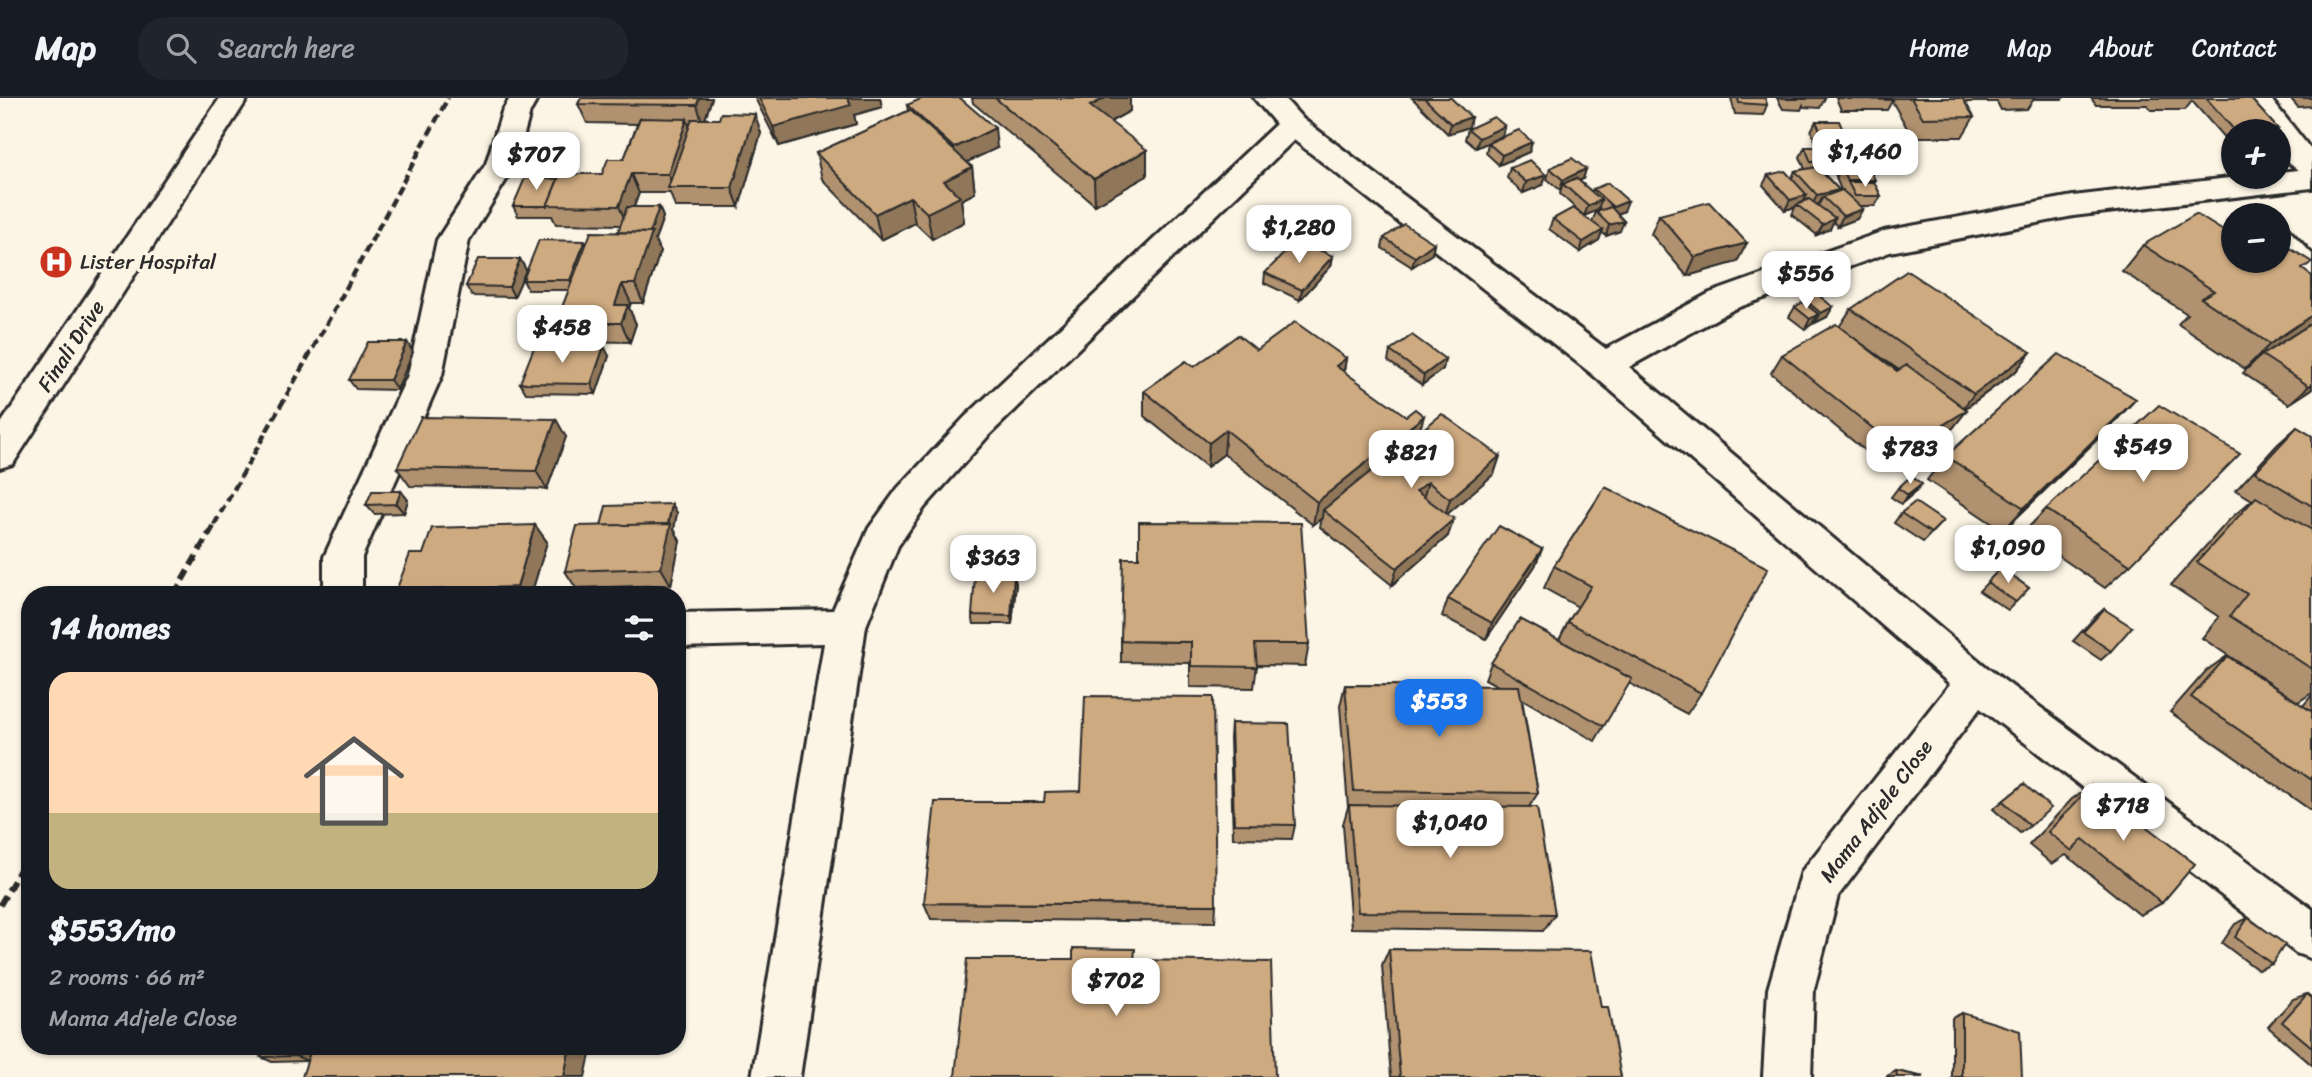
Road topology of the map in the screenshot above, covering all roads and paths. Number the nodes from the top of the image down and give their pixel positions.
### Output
1 (234, 98) edge
2 (524, 98) edge
3 (1268, 98) edge
4 (2255, 98) edge
5 (1293, 125) junction
6 (2312, 163) edge
7 (2312, 178) edge
8 (2291, 181) edge
9 (2223, 189) edge
10 (2233, 189) edge
11 (2246, 203) edge
12 (2291, 252) edge
13 (2312, 274) edge
14 (1604, 365) junction
15 (0, 454) edge
16 (343, 586) edge
17 (846, 626) junction
18 (686, 630) edge
19 (1976, 682) junction
20 (2312, 937) edge
21 (776, 1077) edge
22 (1787, 1077) edge

1 - 15 street, Finali Drive
2 - 16 street
3 - 5 street
4 - 6 street
5 - 14 street
5 - 17 street
7 - 8 street
9 - 14 street
10 - 11 street
12 - 13 street
14 - 19 street
17 - 18 street
17 - 21 street
19 - 20 street
19 - 22 street, Mama Adjele Close

